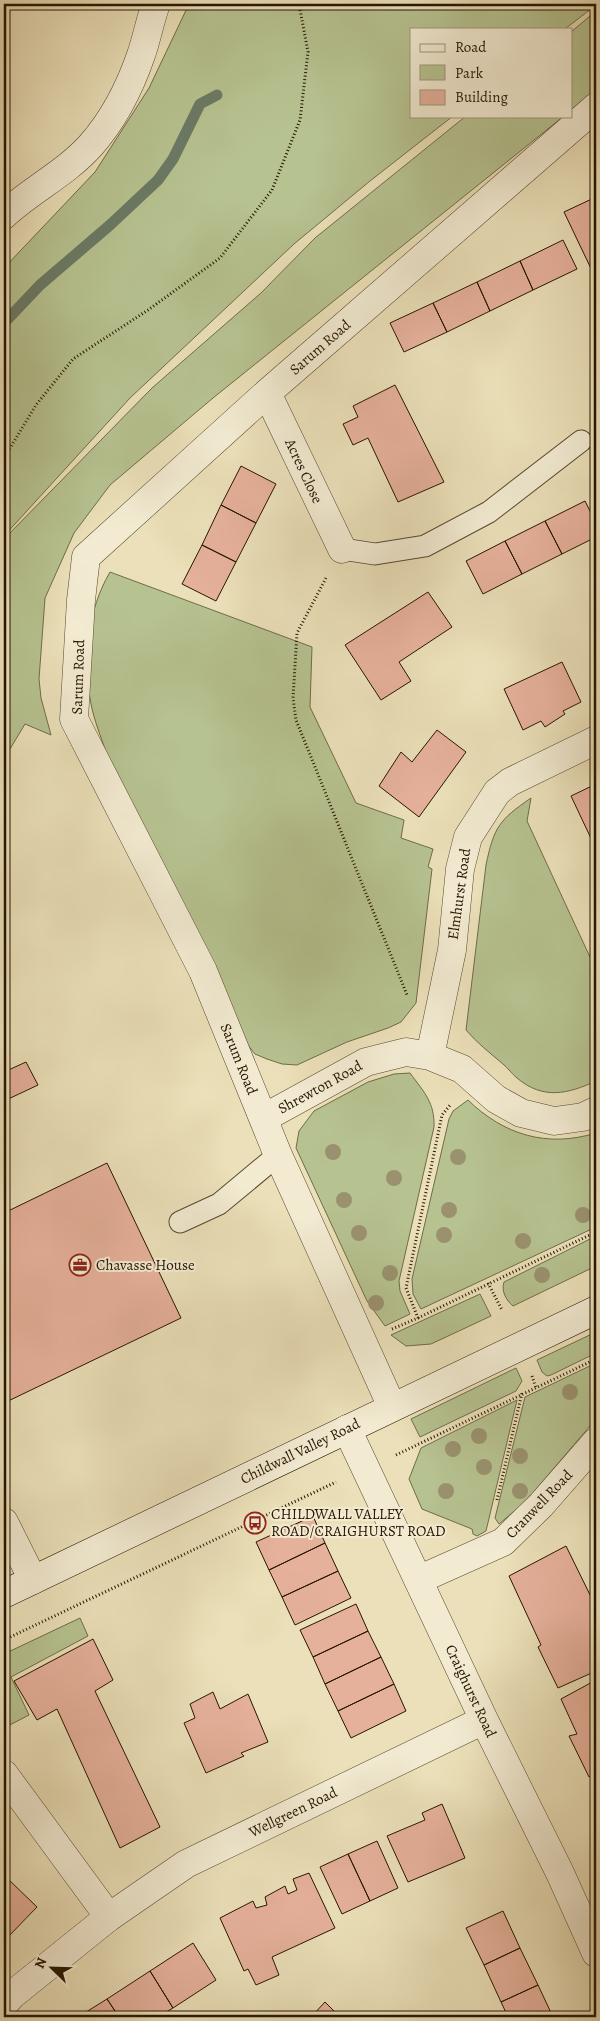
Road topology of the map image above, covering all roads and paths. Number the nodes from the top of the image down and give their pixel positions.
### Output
1 (156, 4) edge
2 (299, 4) edge
3 (596, 107) edge
4 (4, 215) edge
5 (267, 393) junction
6 (580, 441) dead end
7 (4, 458) edge
8 (342, 549) junction
9 (596, 740) edge
10 (432, 1047) junction
11 (471, 1078) junction
12 (596, 1111) edge
13 (264, 1118) junction
14 (278, 1155) junction
15 (180, 1222) dead end
16 (596, 1232) edge
17 (488, 1283) junction
18 (502, 1310) dead end
19 (596, 1310) edge
20 (418, 1318) junction
21 (363, 1343) junction
22 (596, 1359) edge
23 (522, 1393) junction
24 (392, 1407) junction
25 (348, 1428) junction
26 (596, 1442) edge
27 (366, 1468) junction
28 (4, 1522) edge
29 (503, 1542) junction
30 (33, 1580) junction
31 (418, 1580) junction
32 (4, 1594) edge
33 (4, 1640) edge
34 (484, 1720) junction
35 (4, 1774) edge
36 (109, 1917) junction
37 (596, 1953) edge
38 (4, 2004) edge

1 - 4 street
2 - 7 path
3 - 5 street, Sarum Road
5 - 8 street, Acres Close
5 - 13 street, Sarum Road
6 - 8 lane
8 - 10 path
9 - 10 street, Elmhurst Road
10 - 11 street, Shrewton Road
10 - 13 street, Shrewton Road
11 - 12 street, Shrewton Road
11 - 20 path
13 - 14 street, Sarum Road
14 - 15 lane
14 - 21 street, Sarum Road
16 - 17 path
17 - 18 path
17 - 20 path
19 - 24 street, Childwall Valley Road
20 - 21 path
21 - 24 street, Sarum Road
22 - 23 path
23 - 27 path
23 - 29 path
24 - 25 street, Childwall Valley Road
25 - 27 street, Craighurst Road
25 - 30 street, Childwall Valley Road
26 - 29 street, Cranwell Road
27 - 31 street, Craighurst Road
27 - 33 path
28 - 30 street
29 - 31 street, Cranwell Road
30 - 32 street, Childwall Valley Road
31 - 34 street, Craighurst Road
34 - 36 street, Wellgreen Road
34 - 37 street, Craighurst Road
35 - 36 street
36 - 38 street, Wellgreen Road

